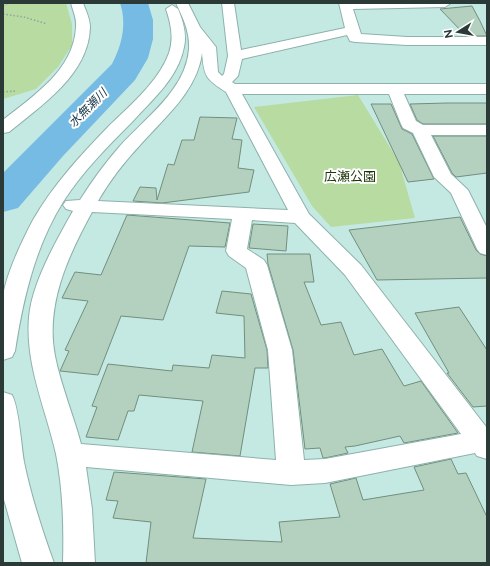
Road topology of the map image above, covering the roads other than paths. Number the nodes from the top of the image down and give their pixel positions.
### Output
1 (77, 3) edge
2 (169, 3) edge
3 (182, 3) edge
4 (228, 3) edge
5 (445, 3) edge
6 (346, 4) edge
7 (194, 28) junction
8 (353, 30) junction
9 (487, 41) edge
10 (235, 56) junction
11 (228, 86) junction
12 (394, 88) junction
13 (487, 89) edge
14 (38, 98) junction
15 (3, 110) edge
16 (3, 128) edge
17 (420, 130) junction
18 (487, 130) edge
19 (54, 202) junction
20 (84, 207) junction
21 (243, 213) junction
22 (301, 217) junction
23 (487, 249) edge
24 (3, 351) edge
25 (3, 402) edge
26 (485, 444) edge
27 (70, 454) junction
28 (291, 473) junction
29 (38, 563) edge
30 (79, 563) edge

1 - 14 street
2 - 19 street
3 - 7 street
4 - 10 street
5 - 6 street
6 - 8 street
7 - 11 street
7 - 20 street
8 - 9 street
8 - 10 street
10 - 11 street
11 - 12 street
11 - 22 street
12 - 13 street
12 - 17 street
14 - 15 street
14 - 16 street
17 - 18 street
17 - 23 street
19 - 20 street
19 - 24 street
20 - 21 street
20 - 27 street
21 - 22 street
21 - 28 street
22 - 26 street
25 - 29 street
26 - 28 street
27 - 28 street
27 - 30 street

